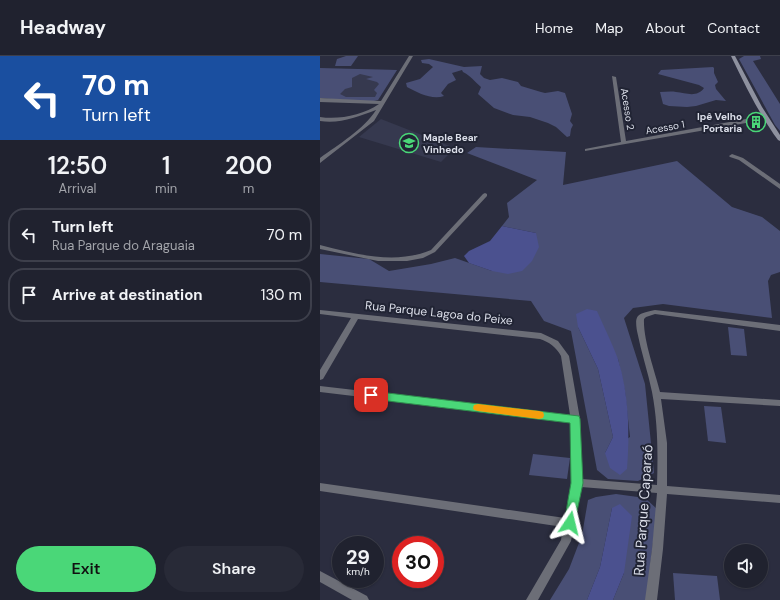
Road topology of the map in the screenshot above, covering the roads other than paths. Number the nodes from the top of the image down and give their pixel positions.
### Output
1 (411, 56) edge
2 (733, 56) edge
3 (614, 77) dead end
4 (320, 100) edge
5 (367, 103) junction
6 (382, 104) junction
7 (322, 119) edge
8 (746, 121) dead end
9 (320, 125) edge
10 (780, 139) edge
11 (624, 143) junction
12 (588, 150) dead end
13 (732, 156) dead end
14 (320, 161) edge
15 (780, 187) edge
16 (485, 195) dead end
17 (320, 247) edge
18 (320, 312) edge
19 (356, 316) junction
20 (780, 328) edge
21 (320, 377) edge
22 (320, 389) edge
23 (656, 395) junction
24 (780, 403) edge
25 (575, 419) junction
26 (577, 483) junction
27 (320, 487) edge
28 (661, 490) junction
29 (780, 499) edge
30 (570, 523) junction
31 (320, 576) edge
32 (363, 600) edge
33 (532, 600) edge
34 (651, 600) edge

1 - 6 street
2 - 10 street
3 - 11 street, Acesso 2
4 - 5 street
5 - 6 street
5 - 7 street
6 - 7 street
6 - 14 street
7 - 9 street
8 - 11 street, Acesso 1
11 - 12 street, Acesso 1
13 - 15 street
16 - 17 street
18 - 19 street, Rua Parque Lagoa do Peixe
19 - 21 street
19 - 25 street, Rua Parque Lagoa do Peixe
20 - 23 street, Rua Parque Caparaó
22 - 25 street
23 - 24 street
23 - 28 street, Rua Parque Caparaó
25 - 26 street
26 - 28 street
26 - 30 street
27 - 30 street
28 - 29 street
28 - 34 street, Rua Parque Caparaó
30 - 33 street
31 - 32 street

